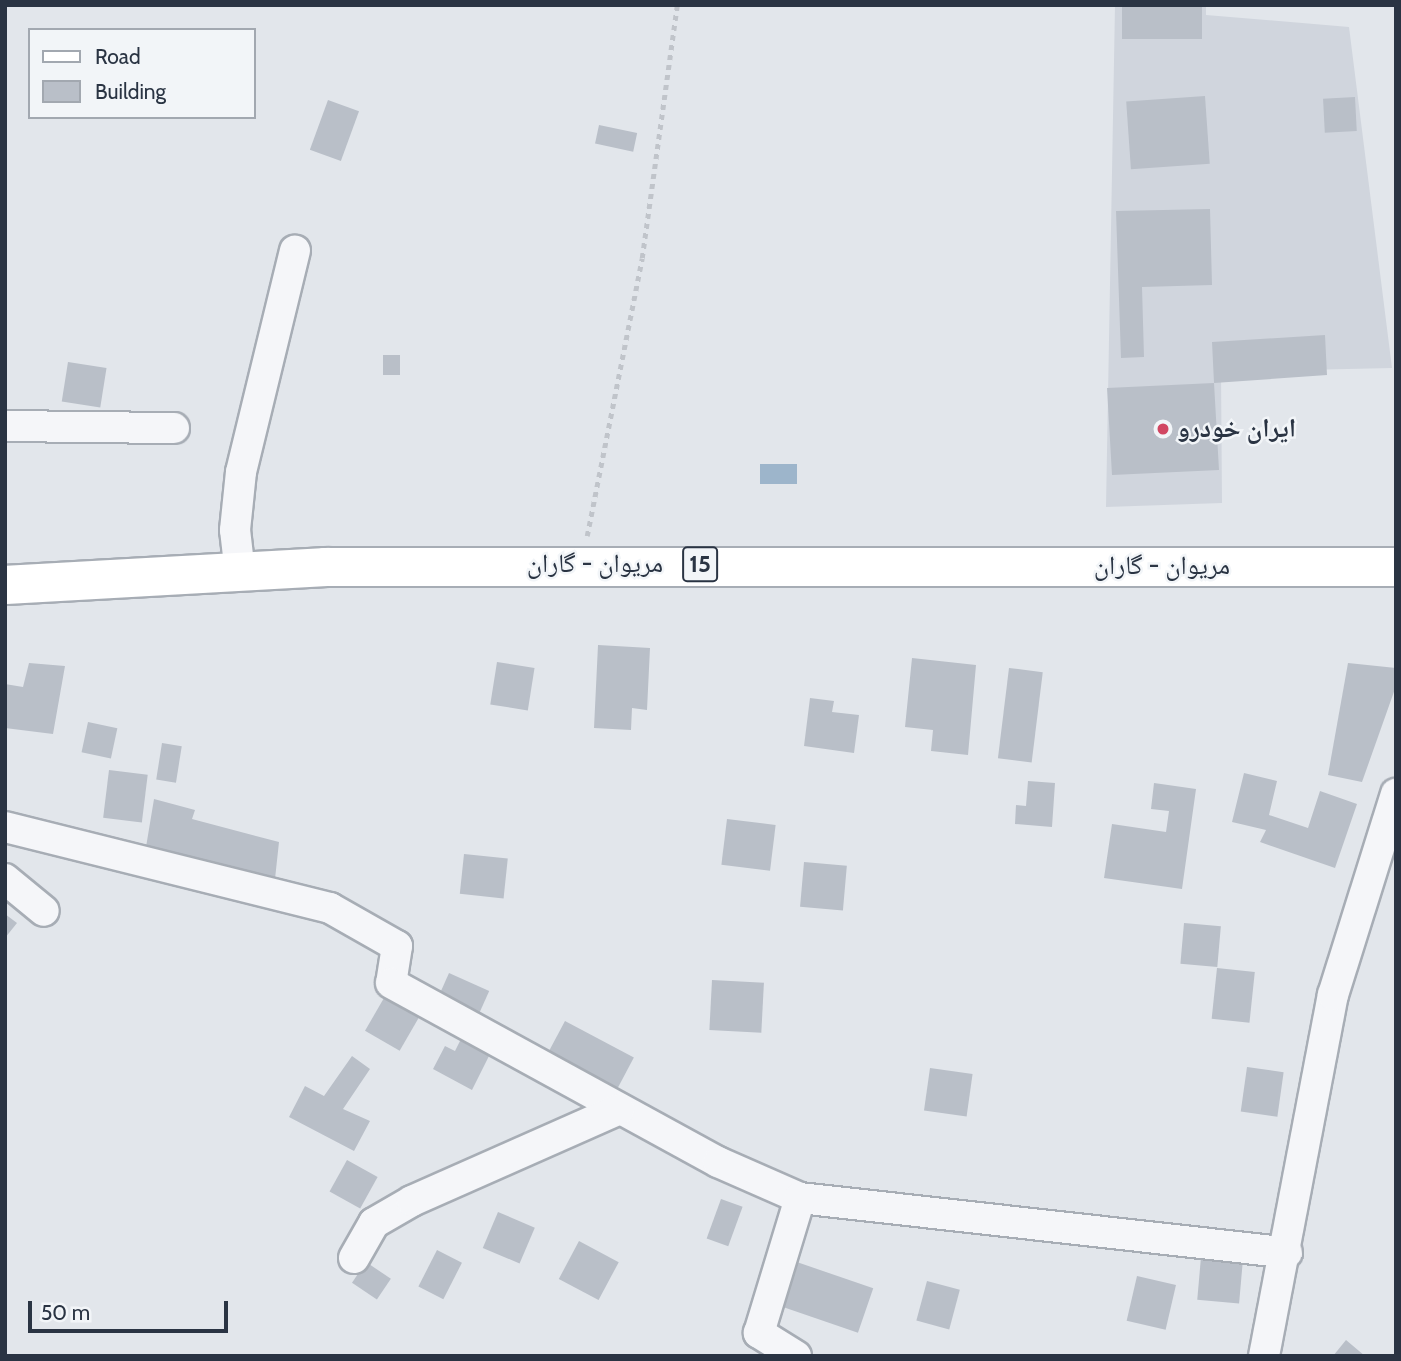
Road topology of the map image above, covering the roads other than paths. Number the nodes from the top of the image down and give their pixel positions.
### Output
1 (295, 250) dead end
2 (5, 426) edge
3 (174, 428) dead end
4 (1396, 567) edge
5 (240, 573) junction
6 (5, 585) edge
7 (1396, 794) edge
8 (5, 827) edge
9 (5, 879) edge
10 (44, 911) dead end
11 (620, 1109) junction
12 (800, 1198) junction
13 (1287, 1253) junction
14 (354, 1258) dead end
15 (796, 1356) edge
16 (1264, 1356) edge

1 - 5 street
2 - 3 street
4 - 5 main road, مریوان - گاران / 15
5 - 6 main road, مریوان - گاران / 15
7 - 13 street
8 - 11 street
9 - 10 street
11 - 12 street
11 - 14 street
12 - 13 street
12 - 15 street
13 - 16 street

